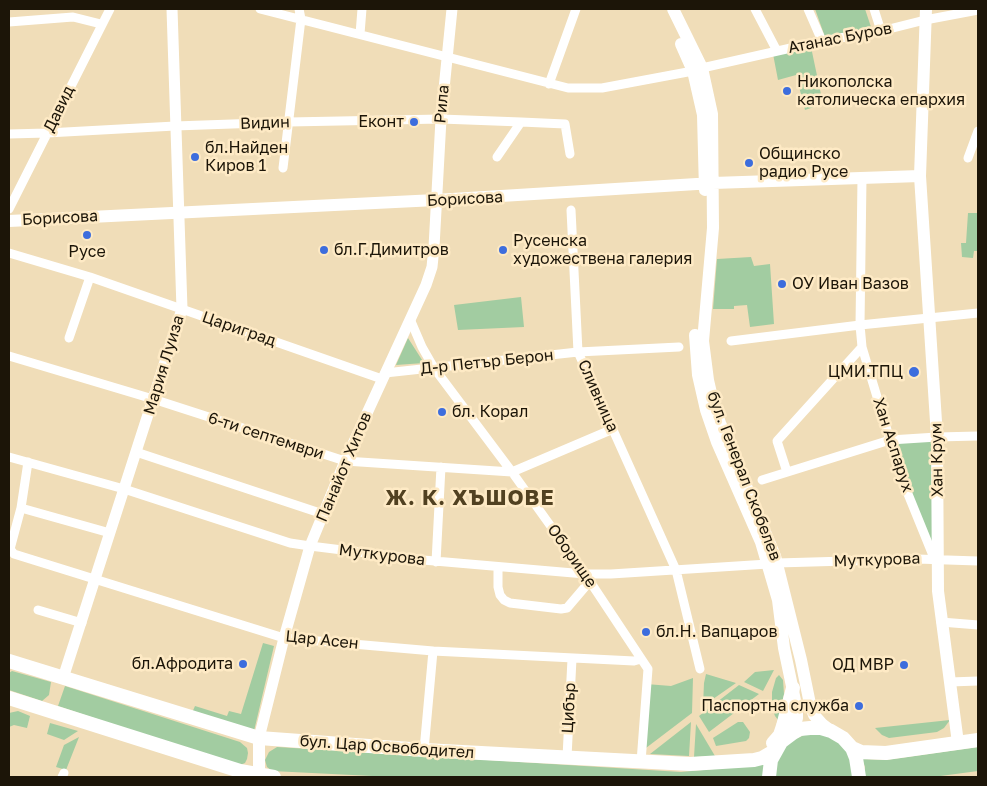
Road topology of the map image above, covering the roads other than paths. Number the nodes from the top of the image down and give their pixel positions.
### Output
1 (110, 9) edge
2 (172, 9) edge
3 (260, 9) edge
4 (299, 9) edge
5 (362, 9) edge
6 (452, 9) edge
7 (576, 9) edge
8 (664, 9) edge
9 (673, 9) edge
10 (755, 9) edge
11 (808, 9) edge
12 (874, 9) edge
13 (978, 10) edge
14 (926, 14) edge
15 (301, 19) junction
16 (9, 22) edge
17 (101, 24) junction
18 (881, 31) junction
19 (360, 34) junction
20 (822, 41) junction
21 (777, 51) junction
22 (446, 58) junction
23 (697, 70) junction
24 (550, 84) junction
25 (441, 118) junction
26 (288, 122) junction
27 (521, 122) junction
28 (175, 126) junction
29 (978, 131) edge
30 (9, 134) edge
31 (47, 134) junction
32 (570, 154) dead end
33 (497, 157) dead end
34 (968, 158) dead end
35 (283, 168) dead end
36 (920, 176) junction
37 (862, 178) junction
38 (709, 183) junction
39 (436, 200) junction
40 (9, 209) edge
41 (571, 210) dead end
42 (178, 213) junction
43 (9, 221) edge
44 (9, 253) edge
45 (90, 278) junction
46 (182, 309) junction
47 (978, 313) edge
48 (929, 318) junction
49 (410, 319) junction
50 (860, 325) junction
51 (69, 338) dead end
52 (732, 341) dead end
53 (679, 347) dead end
54 (862, 347) junction
55 (578, 352) junction
56 (9, 356) edge
57 (434, 368) junction
58 (384, 376) junction
59 (153, 400) junction
60 (613, 428) junction
61 (937, 436) junction
62 (978, 436) edge
63 (890, 440) junction
64 (136, 452) junction
65 (9, 457) edge
66 (345, 461) junction
67 (28, 462) junction
68 (441, 467) junction
69 (512, 472) junction
70 (787, 472) junction
71 (762, 480) dead end
72 (124, 489) junction
73 (21, 508) junction
74 (324, 514) junction
75 (110, 533) junction
76 (310, 546) junction
77 (937, 558) junction
78 (978, 561) edge
79 (436, 562) junction
80 (772, 564) junction
81 (498, 568) junction
82 (676, 570) junction
83 (588, 577) junction
84 (96, 579) junction
85 (38, 610) dead end
86 (942, 622) junction
87 (82, 623) junction
88 (978, 625) edge
89 (284, 638) junction
90 (433, 651) junction
91 (572, 659) junction
92 (641, 659) junction
93 (9, 661) edge
94 (700, 669) dead end
95 (63, 678) junction
96 (978, 681) edge
97 (950, 682) junction
98 (793, 688) junction
99 (12, 700) edge
100 (831, 731) junction
101 (792, 733) junction
102 (259, 738) junction
103 (978, 740) edge
104 (958, 743) junction
105 (852, 748) junction
106 (424, 750) junction
107 (774, 752) junction
108 (567, 757) junction
109 (743, 760) junction
110 (641, 762) junction
111 (259, 776) edge
112 (274, 777) edge
113 (769, 777) edge
114 (859, 777) edge

1 - 17 street, Давид
2 - 28 street, Мария Луиза
3 - 15 street, Атанас Буров
4 - 15 street
5 - 19 street
6 - 22 street, Рила
7 - 24 street
8 - 23 main road, бул. Генерал Скобелев
9 - 23 main road, бул. Генерал Скобелев
10 - 21 street
11 - 20 street
12 - 18 street
13 - 14 street, Атанас Буров
14 - 18 street, Атанас Буров
14 - 36 main road, Хан Крум
15 - 19 street, Атанас Буров
15 - 26 street
16 - 17 street
17 - 31 street, Давид
18 - 20 street, Атанас Буров
19 - 22 street, Атанас Буров
20 - 21 street, Атанас Буров
21 - 23 street, Атанас Буров
22 - 24 street, Атанас Буров
22 - 25 street, Рила
23 - 24 street, Атанас Буров
23 - 38 main road, бул. Генерал Скобелев
25 - 26 street, Видин
25 - 27 street, Видин
25 - 39 street, Рила
26 - 28 street, Видин
26 - 35 street
27 - 32 street, Видин
27 - 33 street
28 - 31 street, Видин
28 - 42 street, Мария Луиза
29 - 34 street
30 - 31 street, Видин
31 - 40 street, Давид
36 - 37 main road, Борисова
36 - 48 main road, Хан Крум
37 - 38 main road, Борисова
37 - 50 street, Хан Аспарух
38 - 39 main road, Борисова
38 - 80 main road, бул. Генерал Скобелев
39 - 42 main road, Борисова
39 - 49 street, Панайот Хитов
41 - 55 street, Сливница
42 - 43 main road, Борисова
42 - 46 street, Мария Луиза
44 - 45 street, Цариград
45 - 46 street, Цариград
45 - 51 street
46 - 58 street, Цариград
46 - 59 street, Мария Луиза
47 - 48 street
48 - 50 street
48 - 61 main road, Хан Крум
49 - 57 street, Оборище
49 - 58 street, Панайот Хитов
50 - 52 street
50 - 54 street, Хан Аспарух
53 - 55 street, Д-р Петър Берон
54 - 63 street, Хан Аспарух
54 - 70 street
55 - 57 street, Д-р Петър Берон
55 - 60 street, Сливница
56 - 59 street, 6-ти септември
57 - 58 street, Д-р Петър Берон
57 - 69 street, Оборище
58 - 66 street, Панайот Хитов
59 - 64 street, Мария Луиза
59 - 66 street, 6-ти септември
60 - 69 street, 6-ти септември
60 - 82 street, Сливница
61 - 62 street
61 - 63 street
61 - 77 main road, Хан Крум
63 - 70 street
63 - 77 street, Хан Аспарух
64 - 72 street, Мария Луиза
64 - 74 street
65 - 67 street, Муткурова
66 - 68 street, 6-ти септември
66 - 74 street, Панайот Хитов
67 - 72 street, Муткурова
67 - 73 street
68 - 69 street, 6-ти септември
68 - 79 street
69 - 83 street, Оборище
70 - 71 street
72 - 75 street, Мария Луиза
72 - 76 street, Муткурова
73 - 75 street
73 - 84 street, Цар Асен
74 - 76 street, Панайот Хитов
75 - 84 street, Мария Луиза
76 - 79 street, Муткурова
76 - 89 street, Панайот Хитов
77 - 78 street, Муткурова
77 - 80 street, Муткурова
77 - 86 main road, Хан Крум
79 - 81 street, Муткурова
80 - 82 street, Муткурова
80 - 98 main road, бул. Генерал Скобелев
80 - 100 main road, бул. Генерал Скобелев
81 - 83 street, Муткурова
81 - 83 street
82 - 83 street, Муткурова
82 - 94 street, Сливница
83 - 92 street, Оборище
84 - 87 street, Мария Луиза
84 - 89 street, Цар Асен
85 - 87 street
86 - 88 street
86 - 97 main road, Хан Крум
87 - 95 street, Мария Луиза
89 - 90 street, Цар Асен
89 - 102 street, Панайот Хитов
90 - 91 street, Цар Асен
90 - 106 street
91 - 92 street, Цар Асен
91 - 108 street, Цибър
92 - 110 street, Оборище
93 - 95 main road, бул. Цар Освободител
95 - 102 main road, бул. Цар Освободител
96 - 97 street
97 - 104 main road, Хан Крум
98 - 101 main road, бул. Генерал Скобелев
98 - 109 main road
99 - 111 main road
100 - 101 main road
100 - 105 main road
101 - 107 main road, бул. Цар Освободител
102 - 106 main road, бул. Цар Освободител
102 - 111 main road
103 - 104 main road
104 - 105 main road
105 - 114 main road
106 - 108 main road, бул. Цар Освободител
107 - 109 main road, бул. Цар Освободител
107 - 113 main road
108 - 110 main road, бул. Цар Освободител
109 - 110 main road, бул. Цар Освободител
111 - 112 main road

